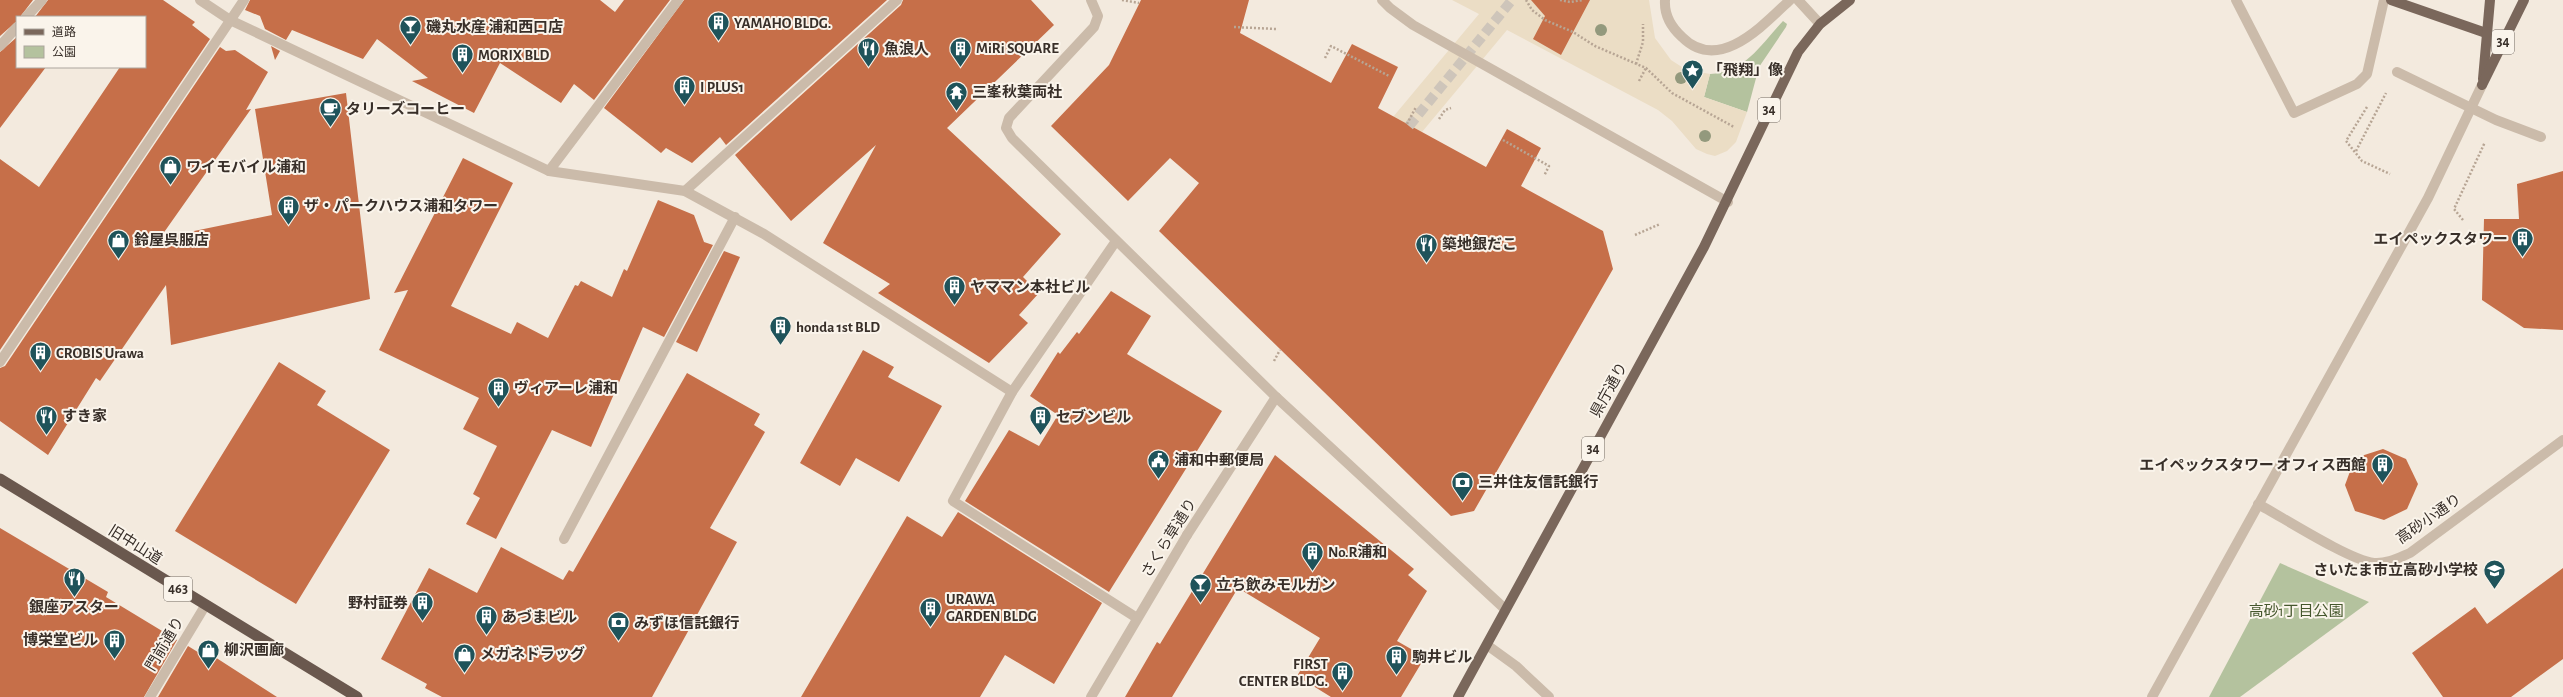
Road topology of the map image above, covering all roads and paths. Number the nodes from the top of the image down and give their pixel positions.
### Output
1 (42, 0) edge
2 (200, 0) edge
3 (244, 0) edge
4 (678, 0) edge
5 (897, 0) edge
6 (1091, 0) edge
7 (1122, 0) edge
8 (1382, 0) edge
9 (1526, 0) edge
10 (1560, 0) edge
11 (1583, 0) edge
12 (1665, 0) edge
13 (1790, 0) edge
14 (1798, 0) edge
15 (1850, 0) edge
16 (2236, 0) edge
17 (2384, 0) edge
18 (2391, 0) edge
19 (2490, 0) edge
20 (2524, 0) edge
21 (1139, 3) dead end
22 (27, 16) edge
23 (1643, 18) dead end
24 (230, 20) junction
25 (1820, 24) junction
26 (1234, 27) dead end
27 (16, 29) edge
28 (1276, 29) dead end
29 (2486, 33) junction
30 (0, 46) edge
31 (1325, 58) dead end
32 (1636, 64) junction
33 (1646, 68) junction
34 (2397, 72) joint
35 (1389, 76) dead end
36 (1639, 81) dead end
37 (2482, 85) junction
38 (1416, 107) dead end
39 (1451, 108) dead end
40 (1439, 119) dead end
41 (2496, 120) junction
42 (1407, 124) dead end
43 (1740, 130) dead end
44 (2541, 137) dead end
45 (1503, 140) dead end
46 (2356, 151) dead end
47 (2362, 161) dead end
48 (549, 171) junction
49 (2390, 174) dead end
50 (1544, 176) dead end
51 (685, 191) junction
52 (1728, 202) junction
53 (736, 217) junction
54 (2463, 220) dead end
55 (1660, 224) dead end
56 (1635, 235) dead end
57 (1116, 241) junction
58 (1280, 350) dead end
59 (0, 362) edge
60 (1273, 363) dead end
61 (1012, 392) junction
62 (1276, 397) junction
63 (2563, 440) edge
64 (0, 479) edge
65 (2258, 504) junction
66 (564, 539) dead end
67 (206, 606) junction
68 (1505, 609) junction
69 (1137, 618) junction
70 (1487, 645) junction
71 (150, 697) edge
72 (357, 697) edge
73 (1091, 697) edge
74 (1458, 697) edge
75 (1549, 697) edge
76 (2152, 697) edge

1 - 22 street
2 - 24 street
3 - 24 street
4 - 48 street
5 - 51 street
6 - 57 street
7 - 21 path
8 - 52 street
9 - 32 path
10 - 11 path
12 - 13 street
14 - 25 street
15 - 25 main road, 34
16 - 17 street
18 - 29 main road, 34
19 - 29 main road, 34
20 - 37 main road, 34
23 - 32 path
24 - 48 street
24 - 59 street
25 - 52 main road, 34
26 - 28 path
27 - 30 street
29 - 37 main road, 34
31 - 35 path
32 - 33 path
33 - 36 path
33 - 43 path
34 - 41 street, bridge
34 - 46 path
37 - 65 street
38 - 42 path
39 - 40 path
41 - 44 street, bridge
41 - 54 path
45 - 50 path
47 - 49 path
48 - 51 street
51 - 53 street
52 - 68 main road, 県庁通り / 34
53 - 61 street
53 - 66 street
55 - 56 path
57 - 61 street
57 - 62 street
58 - 60 path
61 - 69 street
62 - 68 street
62 - 69 street, さくら草通り
63 - 65 street, 高砂小通り
64 - 67 highway, 旧中山道 / 463
65 - 76 street
67 - 71 street, 門前通り
67 - 72 highway, 旧中山道 / 463
68 - 70 main road, 県庁通り / 34
69 - 73 street, さくら草通り
70 - 74 main road, 県庁通り / 34
70 - 75 street

